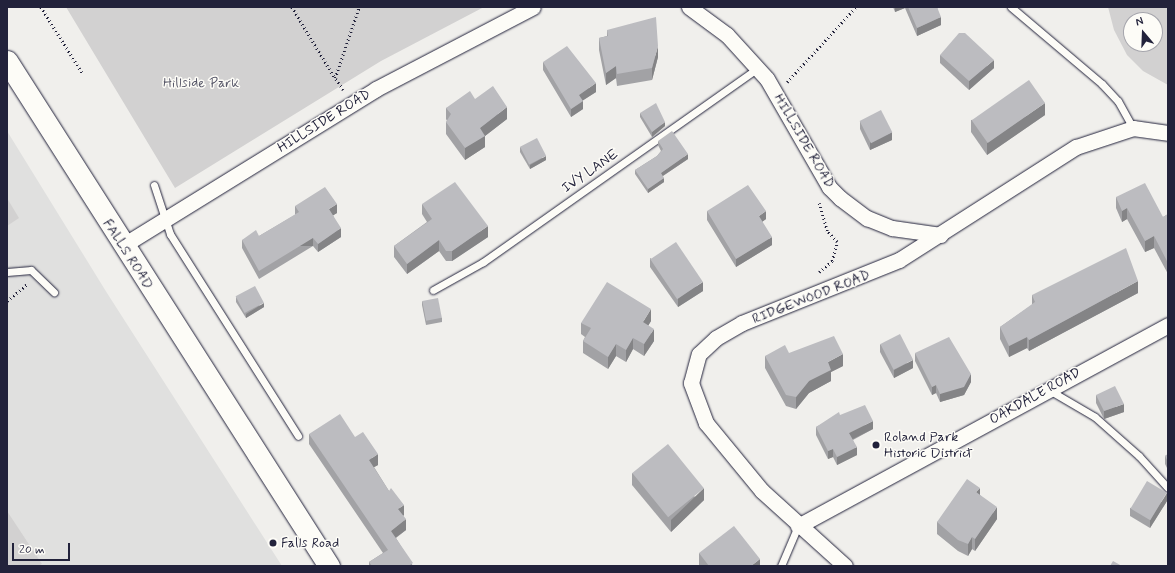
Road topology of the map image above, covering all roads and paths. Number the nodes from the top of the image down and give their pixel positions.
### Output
1 (41, 7) edge
2 (292, 7) edge
3 (359, 7) edge
4 (533, 7) edge
5 (689, 7) edge
6 (856, 7) edge
7 (1011, 7) edge
8 (7, 61) edge
9 (758, 68) junction
10 (83, 74) dead end
11 (335, 78) junction
12 (786, 84) dead end
13 (353, 103) junction
14 (1133, 128) junction
15 (1168, 133) edge
16 (154, 185) dead end
17 (819, 203) dead end
18 (164, 221) junction
19 (941, 235) junction
20 (122, 246) junction
21 (7, 272) edge
22 (819, 272) dead end
23 (27, 284) dead end
24 (433, 290) dead end
25 (54, 292) dead end
26 (7, 301) edge
27 (1168, 325) edge
28 (1048, 389) junction
29 (298, 436) dead end
30 (1168, 488) edge
31 (798, 526) junction
32 (329, 566) edge
33 (781, 566) edge
34 (845, 566) edge

1 - 10 path
2 - 11 path
3 - 11 path
4 - 13 street, HILLSIDE ROAD
5 - 9 street, HILLSIDE ROAD
6 - 12 path
7 - 14 lane
8 - 20 main road, FALLS ROAD
9 - 19 street, HILLSIDE ROAD
9 - 24 lane, IVY LANE
11 - 13 path
13 - 18 street, HILLSIDE ROAD
14 - 15 street, RIDGEWOOD ROAD
14 - 19 street, RIDGEWOOD ROAD
16 - 18 lane
17 - 22 path
18 - 20 street, HILLSIDE ROAD
18 - 29 lane
19 - 31 street, RIDGEWOOD ROAD
20 - 32 main road, FALLS ROAD
21 - 25 lane
23 - 26 path
27 - 28 street, OAKDALE ROAD
28 - 30 lane
28 - 31 street, OAKDALE ROAD
31 - 33 lane
31 - 34 street, RIDGEWOOD ROAD

